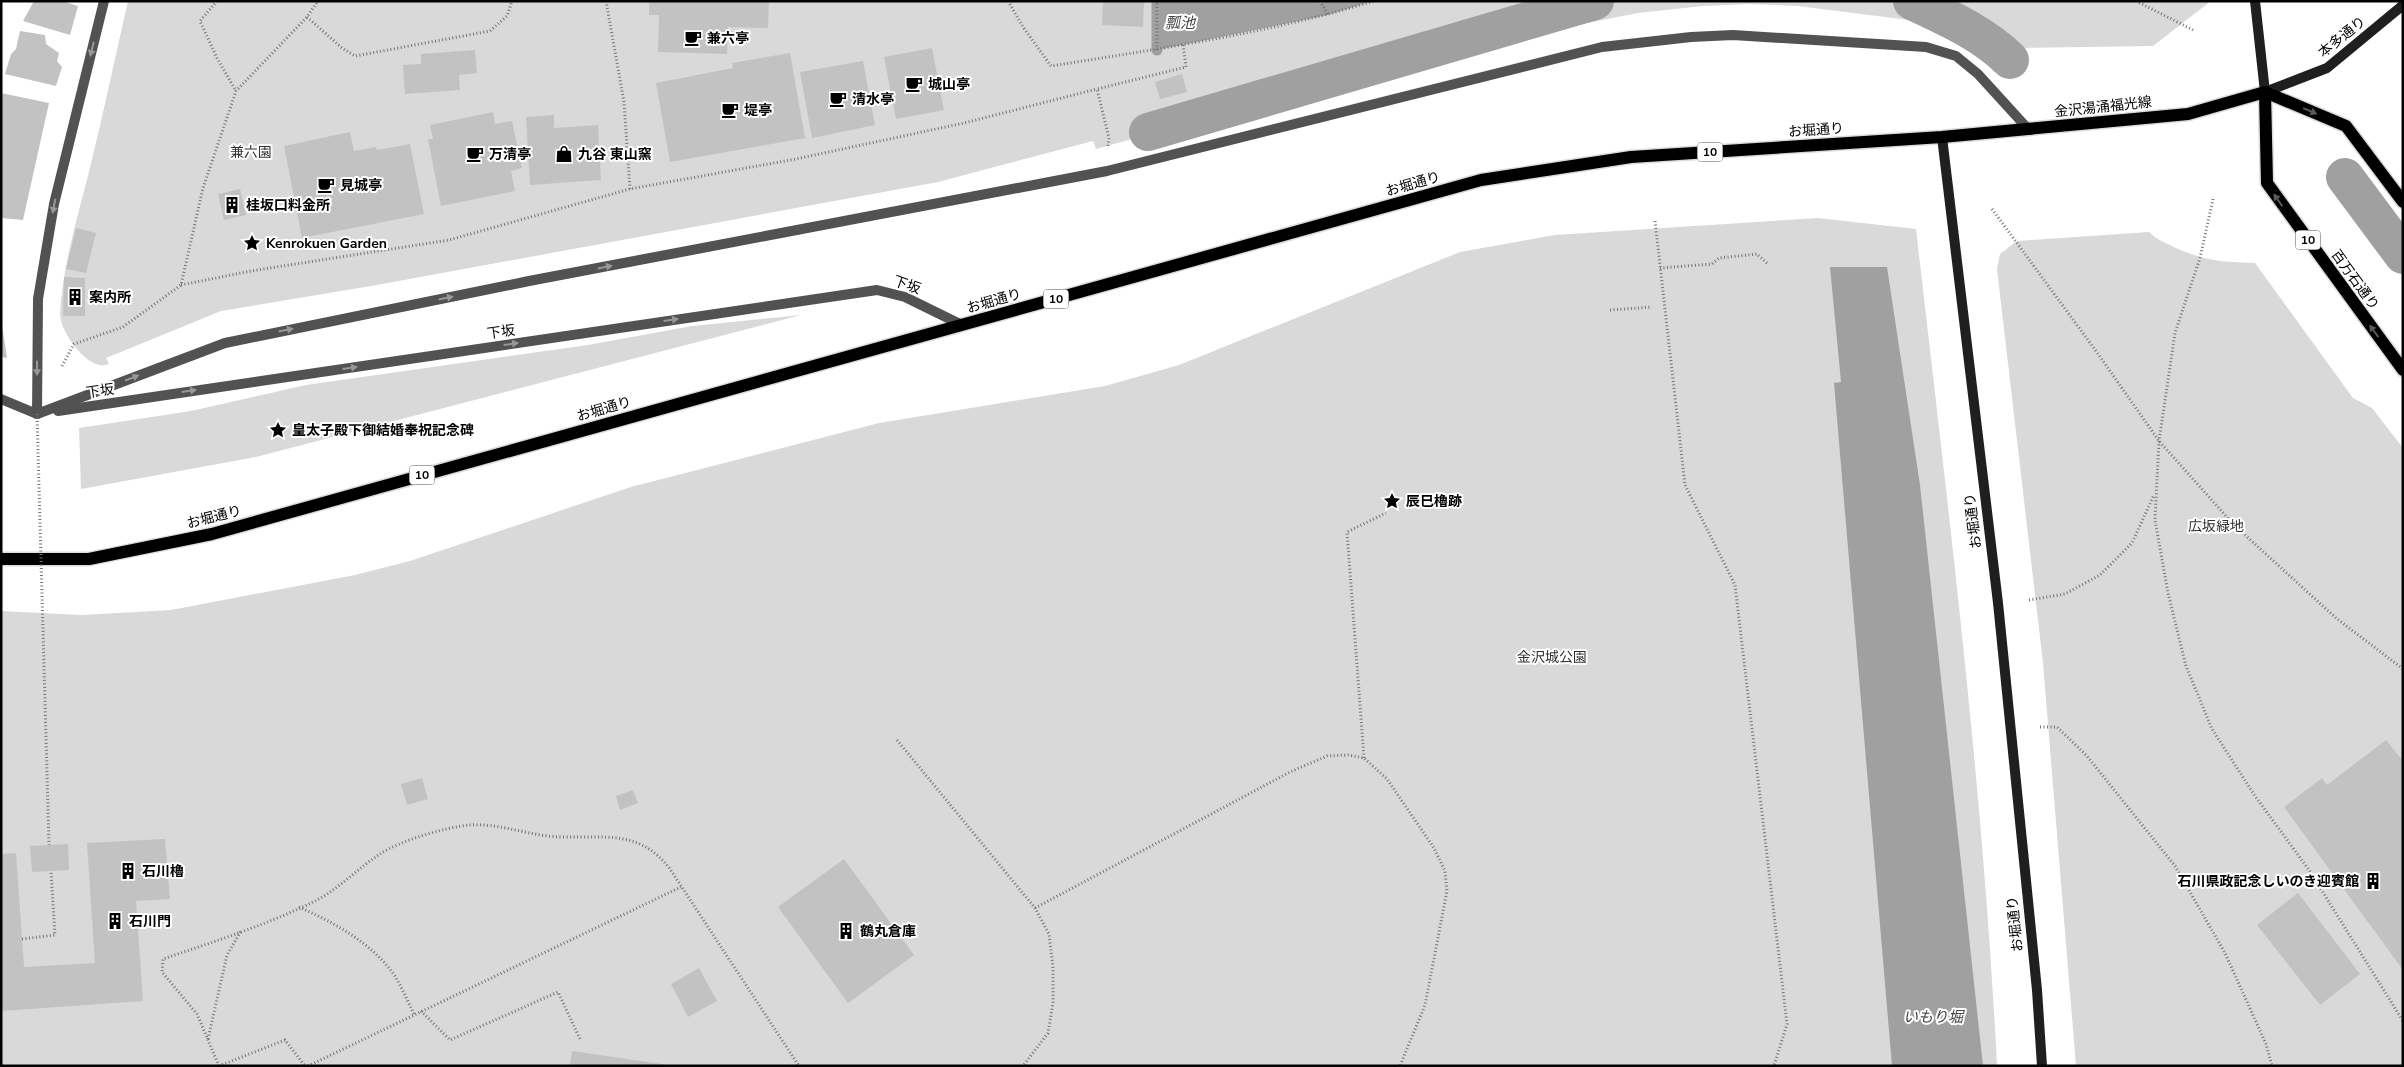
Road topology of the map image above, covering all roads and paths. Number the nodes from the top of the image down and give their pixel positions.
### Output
1 (104, 1) edge
2 (217, 1) edge
3 (318, 1) edge
4 (512, 1) edge
5 (606, 1) edge
6 (1008, 1) edge
7 (1157, 1) edge
8 (1320, 1) edge
9 (1374, 1) edge
10 (2136, 1) edge
11 (2255, 1) edge
12 (2403, 5) edge
13 (1328, 15) junction
14 (307, 17) junction
15 (2195, 31) dead end
16 (1183, 44) junction
17 (1157, 50) junction
18 (1097, 89) junction
19 (236, 90) junction
20 (2265, 92) junction
21 (2029, 130) junction
22 (1942, 137) junction
23 (1107, 171) junction
24 (630, 189) junction
25 (2213, 199) dead end
26 (2403, 202) edge
27 (1992, 209) dead end
28 (1655, 221) dead end
29 (1768, 264) dead end
30 (1660, 268) junction
31 (181, 285) junction
32 (1652, 307) dead end
33 (1610, 310) dead end
34 (962, 325) junction
35 (74, 344) dead end
36 (2403, 370) edge
37 (1, 399) edge
38 (37, 414) junction
39 (2159, 441) junction
40 (2156, 492) junction
41 (1386, 513) dead end
42 (1, 559) edge
43 (2029, 600) dead end
44 (2403, 669) edge
45 (2040, 727) dead end
46 (897, 740) dead end
47 (1364, 758) junction
48 (49, 845) dead end
49 (51, 871) dead end
50 (682, 887) junction
51 (299, 907) junction
52 (1035, 908) junction
53 (241, 931) junction
54 (22, 939) dead end
55 (421, 1011) junction
56 (414, 1014) junction
57 (2403, 1021) edge
58 (208, 1039) junction
59 (580, 1039) dead end
60 (219, 1066) edge
61 (306, 1066) edge
62 (799, 1066) edge
63 (1023, 1066) edge
64 (1400, 1066) edge
65 (1774, 1066) edge
66 (2042, 1066) edge
67 (2272, 1066) edge

1 -> 38 street
2 - 19 path
3 - 14 path
4 - 14 path
5 - 24 path
6 - 17 path
7 - 17 path
8 - 13 path
9 - 13 path
10 - 15 path
11 - 20 street, 百万石通り
12 - 20 street, 本多通り
13 - 16 path
14 - 19 path
16 - 17 path
16 - 18 path
18 - 23 path
18 - 24 path
19 - 31 path
20 - 21 main road, 金沢湯涌福光線 / 10
20 -> 26 main road
36 -> 20 main road, 百万石通り / 10
21 - 22 main road, 金沢湯涌福光線 / 10
21 - 23 street
22 - 34 main road, お堀通り / 10
22 - 66 street, お堀通り
38 -> 23 street
24 - 31 path
25 - 39 path
27 - 39 path
28 - 30 path
29 - 30 path
30 - 65 path
31 - 35 path
32 - 33 path
38 -> 34 street, 下坂
34 - 42 main road, お堀通り / 10
37 - 38 street
38 - 48 path, bridge
39 - 40 path
39 - 44 path
40 - 43 path
40 - 57 path
41 - 47 path
45 - 67 path
46 - 52 path
47 - 52 path
47 - 64 path
49 - 54 path
50 - 51 path
50 - 55 path
50 - 62 path
51 - 53 path
51 - 56 path
52 - 63 path
53 - 58 path
53 - 58 path
55 - 56 path
55 - 59 path
56 - 61 path
58 - 60 path
60 - 61 path

